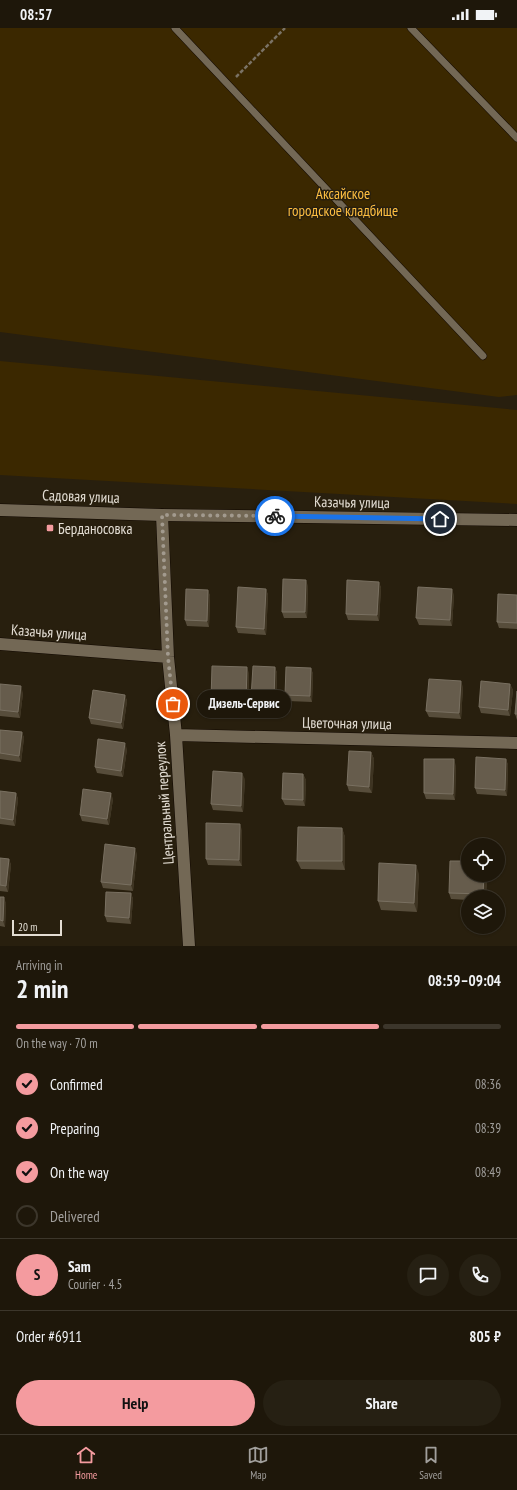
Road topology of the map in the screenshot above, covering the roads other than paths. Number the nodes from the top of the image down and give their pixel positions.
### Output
1 (175, 28) edge
2 (411, 28) edge
3 (517, 138) edge
4 (483, 356) dead end
5 (0, 510) edge
6 (162, 515) junction
7 (517, 520) edge
8 (0, 644) edge
9 (168, 657) junction
10 (176, 734) junction
11 (517, 743) edge
12 (189, 946) edge

1 - 4 lane
2 - 3 lane
5 - 6 street, Садовая улица
6 - 7 street, Казачья улица
6 - 9 street, Центральный переулок
8 - 9 street, Казачья улица
9 - 10 street, Центральный переулок
10 - 11 street, Цветочная улица
10 - 12 street, Центральный переулок

